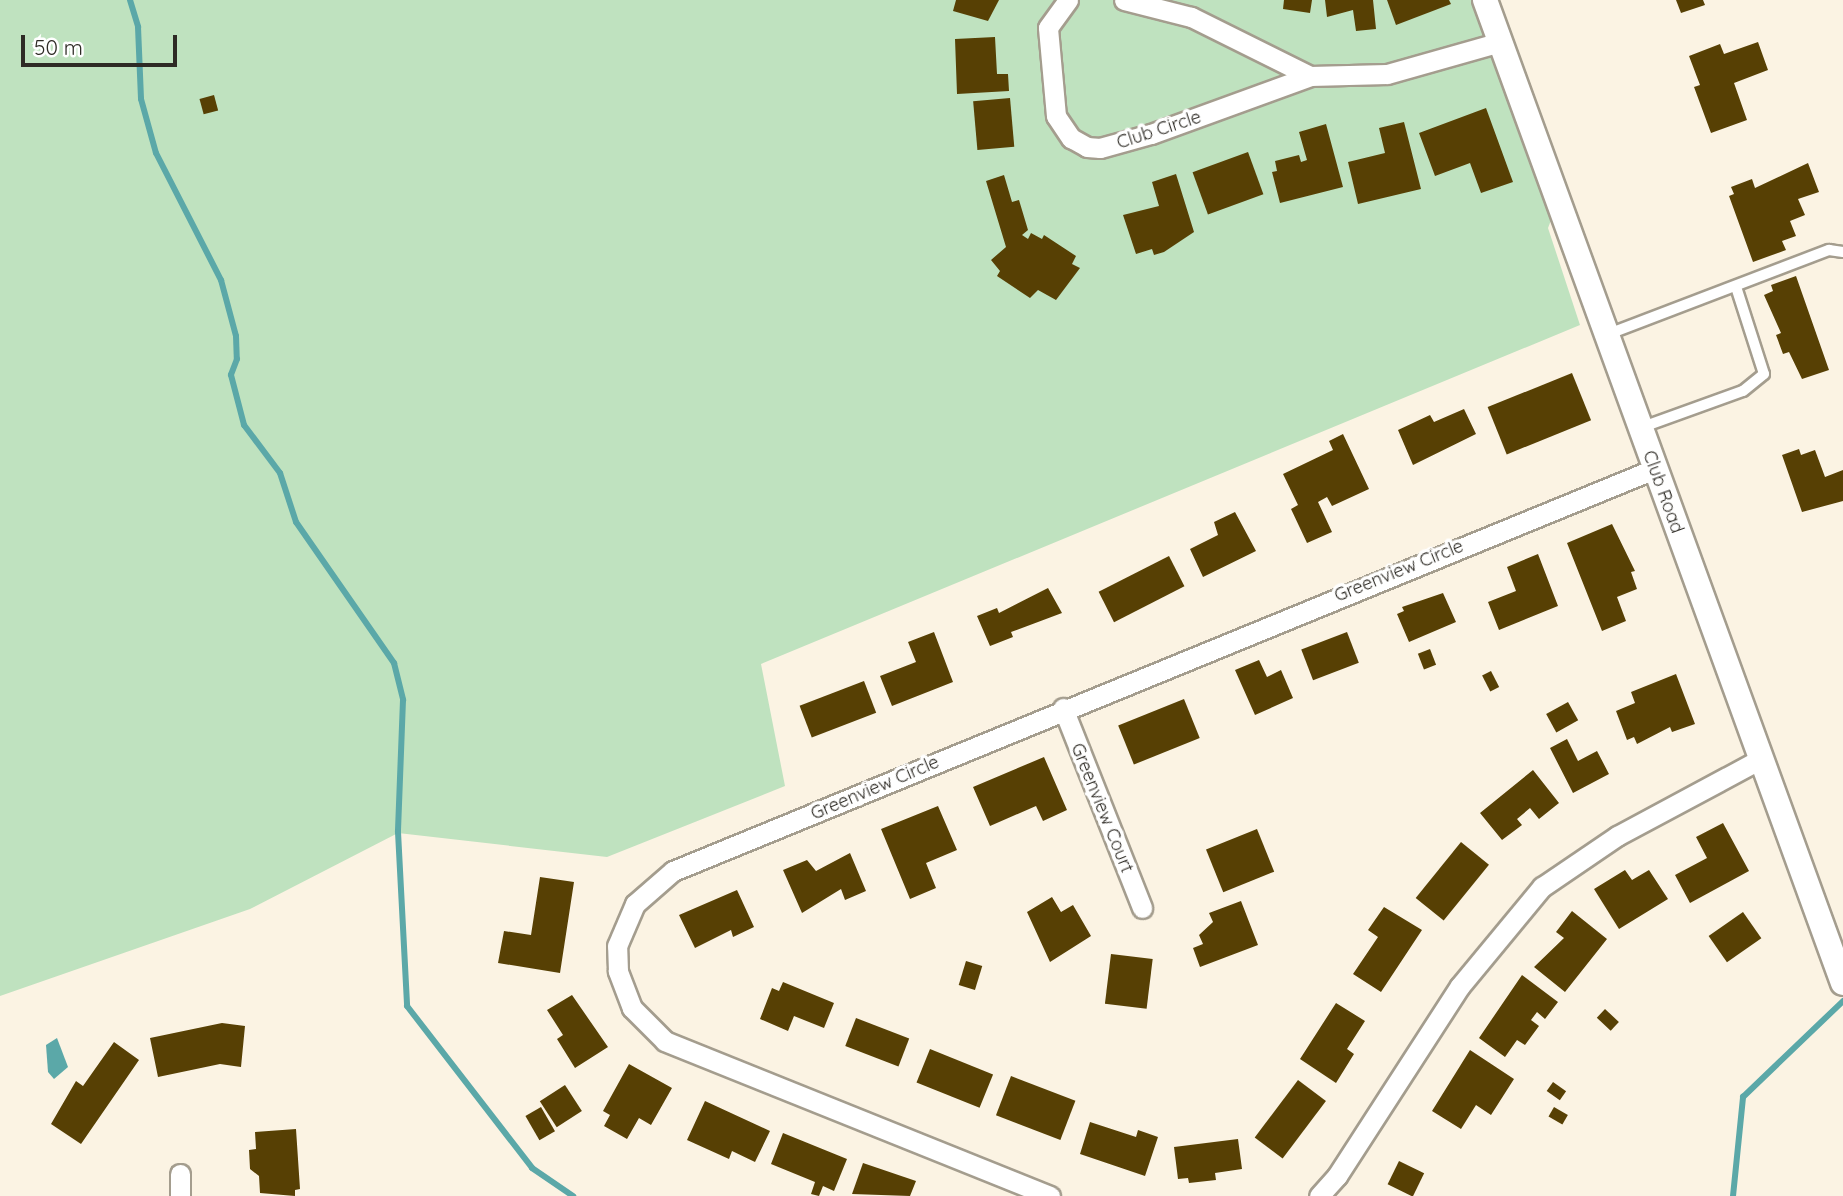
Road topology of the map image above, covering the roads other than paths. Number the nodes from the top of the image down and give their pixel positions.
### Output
1 (1068, 0) edge
2 (1124, 0) edge
3 (1485, 0) edge
4 (1500, 42) junction
5 (1310, 76) junction
6 (1843, 252) edge
7 (1736, 287) junction
8 (1606, 335) junction
9 (1640, 428) junction
10 (1654, 469) junction
11 (1063, 708) junction
12 (1759, 760) junction
13 (1142, 908) dead end
14 (1842, 979) edge
15 (180, 1174) dead end
16 (180, 1196) edge
17 (1050, 1196) edge
18 (1319, 1196) edge

1 - 5 street, Club Circle
2 - 5 street, Club Circle
3 - 4 street, Club Road
4 - 5 street, Club Circle
4 - 8 street, Club Road
6 - 7 lane
7 - 8 lane
7 - 9 lane
8 - 9 street, Club Road
9 - 10 street, Club Road
10 - 11 street, Greenview Circle
10 - 12 street, Club Road
11 - 13 street, Greenview Court
11 - 17 street, Greenview Circle
12 - 14 street, Club Road
12 - 18 street
15 - 16 street

